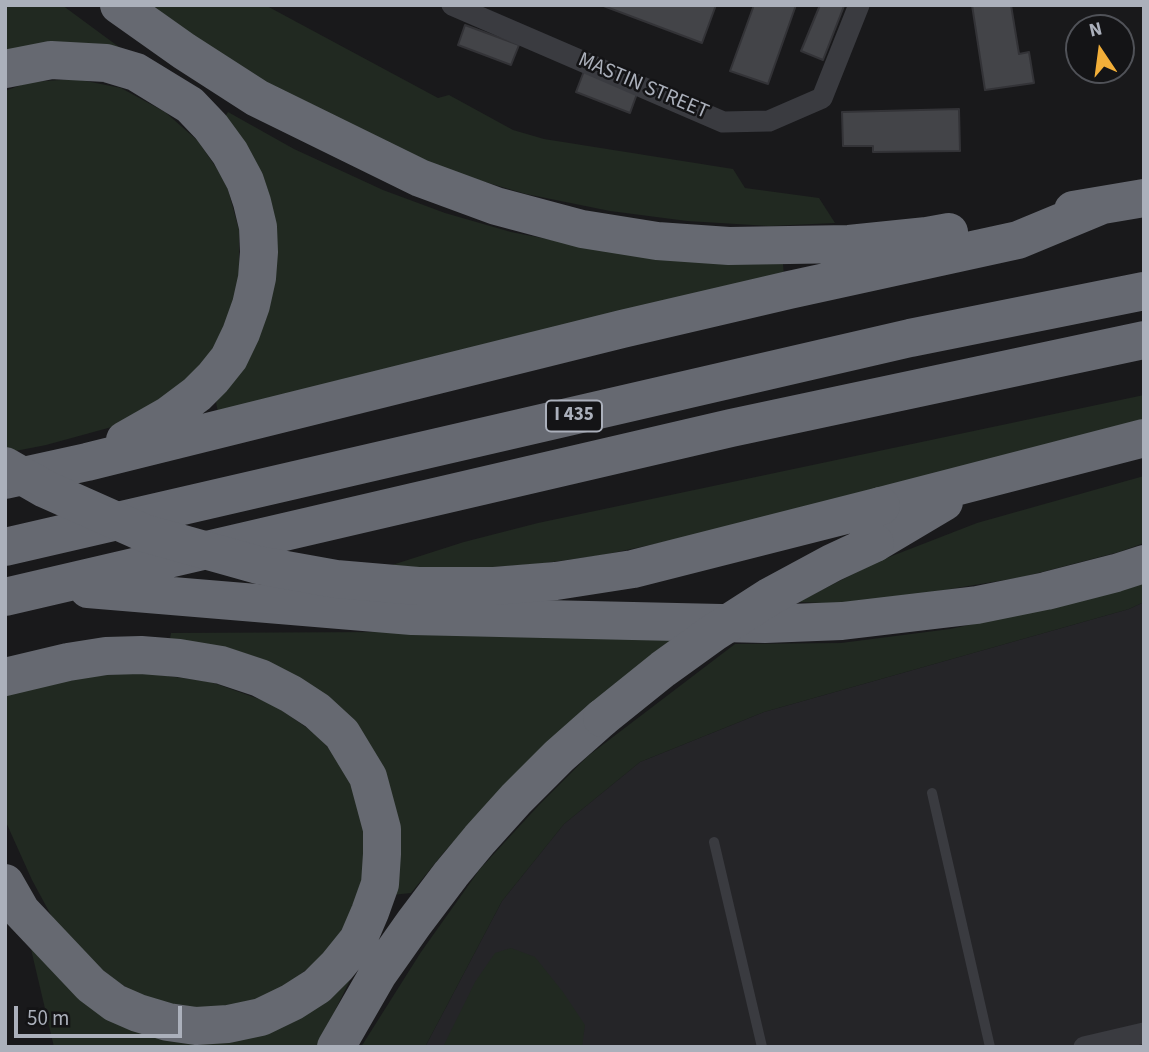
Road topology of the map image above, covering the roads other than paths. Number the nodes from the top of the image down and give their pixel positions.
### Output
1 (119, 5) edge
2 (452, 5) edge
3 (859, 5) edge
4 (5, 69) edge
5 (1144, 198) edge
6 (1100, 206) junction
7 (1144, 291) edge
8 (1144, 340) edge
9 (1144, 438) edge
10 (87, 462) junction
11 (5, 466) edge
12 (982, 479) junction
13 (5, 480) edge
14 (5, 547) edge
15 (1144, 564) edge
16 (51, 586) junction
17 (5, 597) edge
18 (5, 677) edge
19 (932, 793) dead end
20 (714, 842) dead end
21 (5, 883) edge
22 (1144, 1032) edge
23 (336, 1047) edge
24 (762, 1047) edge
25 (990, 1047) edge
26 (1084, 1047) edge

1 - 6 highway
2 - 3 street, MASTIN STREET
4 - 10 highway
5 - 6 highway
6 - 10 highway
7 - 14 highway, I 435
8 - 16 highway, I 435
9 - 12 highway
10 - 13 highway
11 - 12 highway, bridge
12 - 23 highway, bridge
15 - 16 highway
16 - 17 highway, I 435
18 - 21 highway
19 - 25 lane
20 - 24 lane
22 - 26 street

